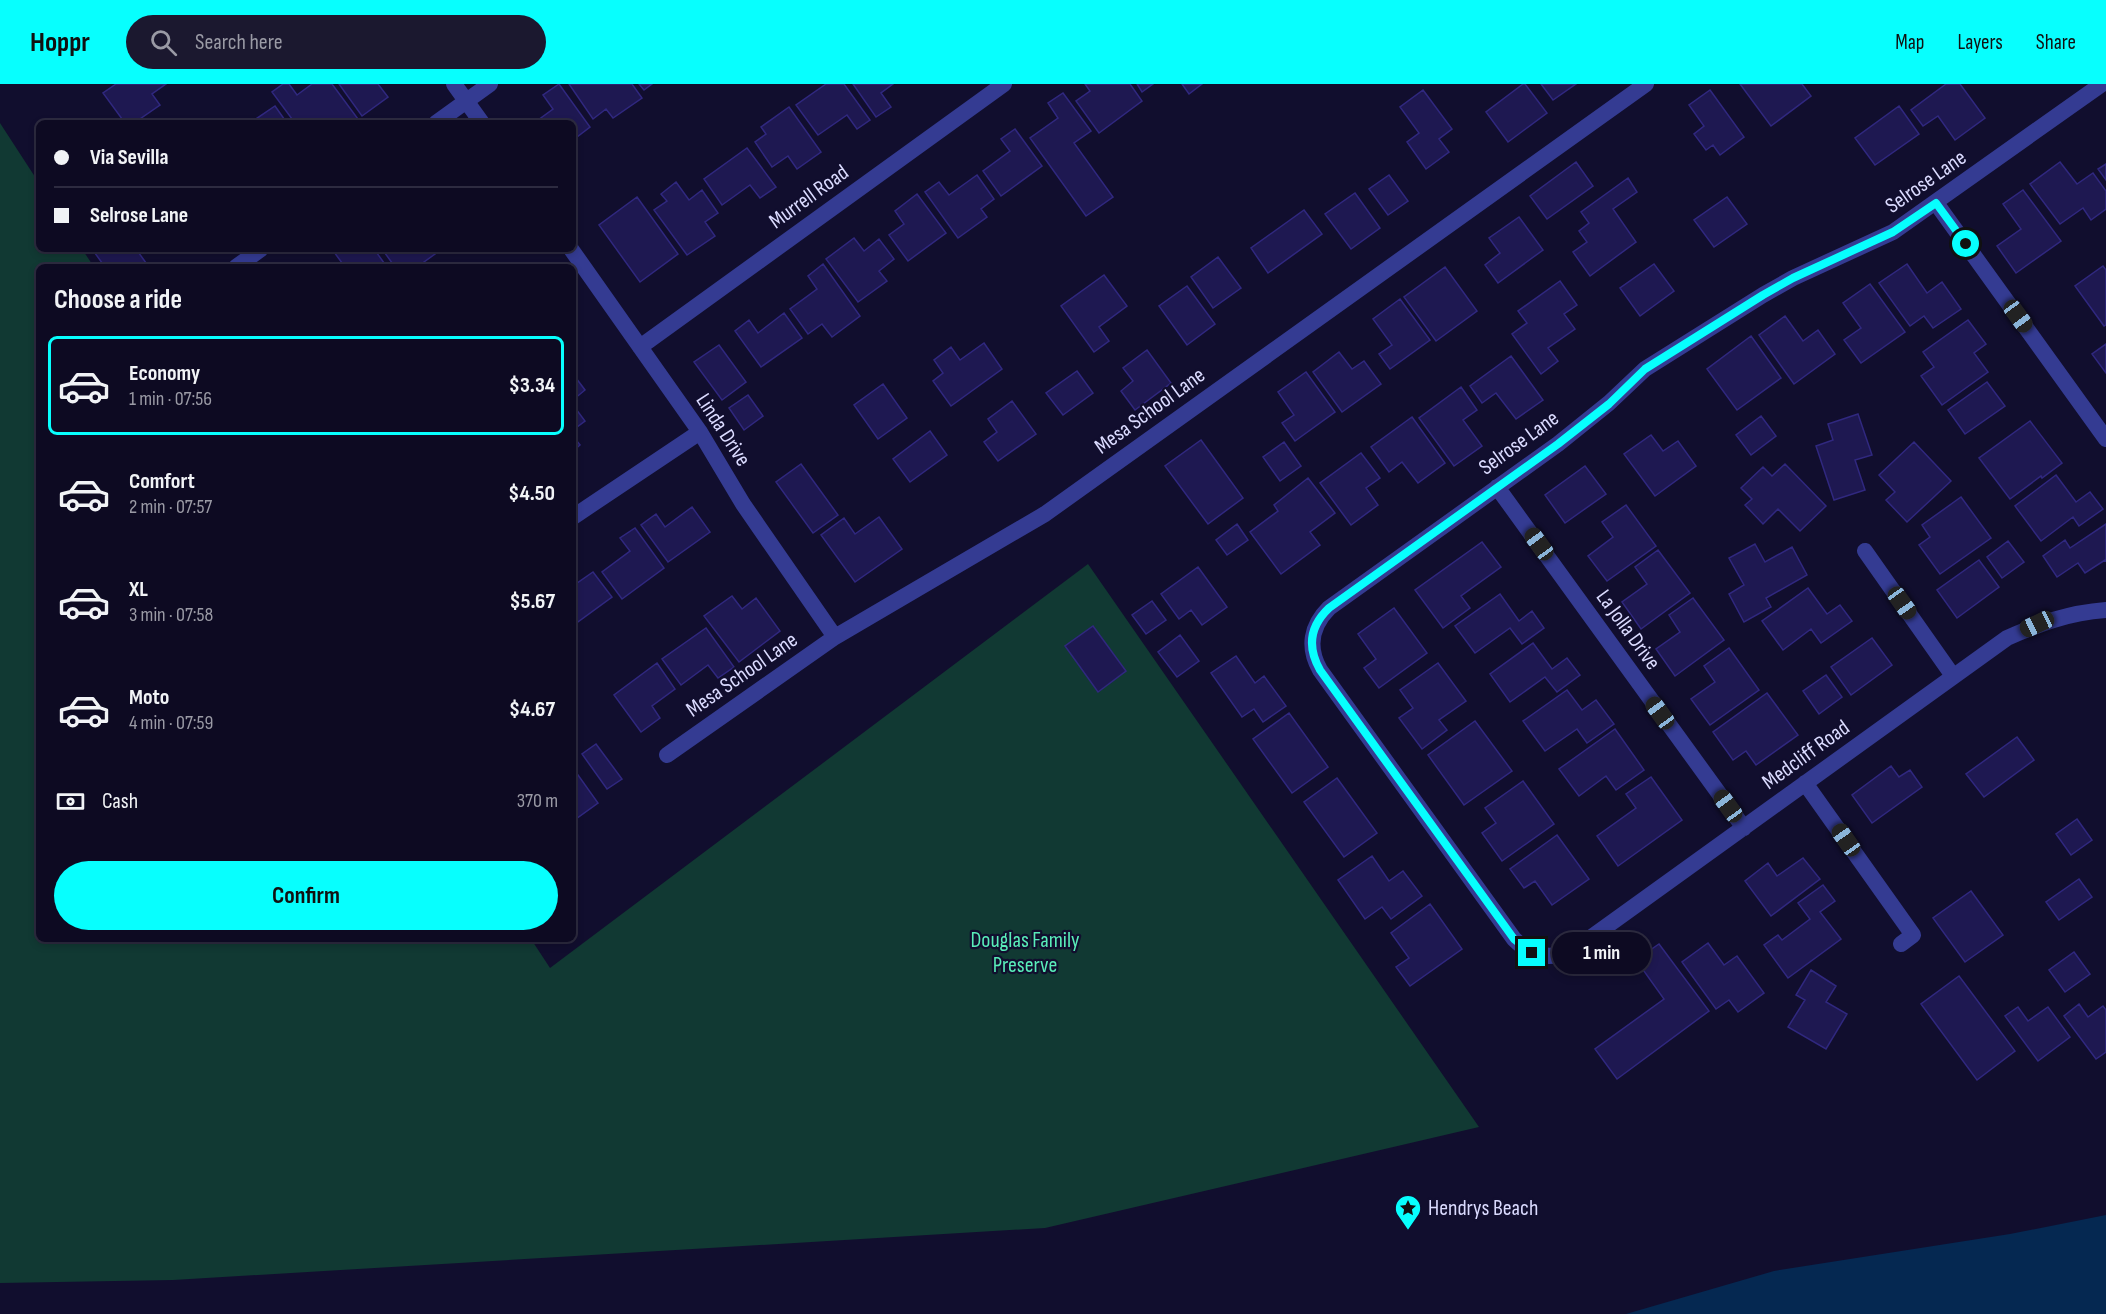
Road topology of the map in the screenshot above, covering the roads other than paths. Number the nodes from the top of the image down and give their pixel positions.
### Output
1 (454, 84) edge
2 (490, 84) edge
3 (1004, 84) edge
4 (1646, 84) edge
5 (2102, 84) edge
6 (466, 101) junction
7 (440, 120) edge
8 (480, 120) edge
9 (1936, 203) junction
10 (257, 252) edge
11 (573, 252) edge
12 (240, 264) edge
13 (640, 346) junction
14 (700, 432) junction
15 (2106, 439) edge
16 (1497, 487) junction
17 (576, 516) edge
18 (1865, 551) dead end
19 (2106, 610) edge
20 (835, 637) junction
21 (1953, 676) junction
22 (666, 756) dead end
23 (1805, 783) junction
24 (1744, 828) junction
25 (1901, 945) dead end
26 (1543, 957) joint

1 - 6 street
2 - 6 street
3 - 13 street, Murrell Road
4 - 20 street, Mesa School Lane
5 - 9 street, Selrose Lane
6 - 7 street
6 - 8 street
9 - 15 street
9 - 16 street, Selrose Lane
10 - 12 street
11 - 13 street, Linda Drive
13 - 14 street, Linda Drive
14 - 17 street
14 - 20 street, Linda Drive
16 - 24 street, La Jolla Drive
16 - 26 street, Selrose Lane
18 - 21 street
19 - 21 street, Medcliff Road
20 - 22 street, Mesa School Lane
21 - 23 street, Medcliff Road
23 - 24 street, Medcliff Road
23 - 25 street
24 - 26 street, Medcliff Road

